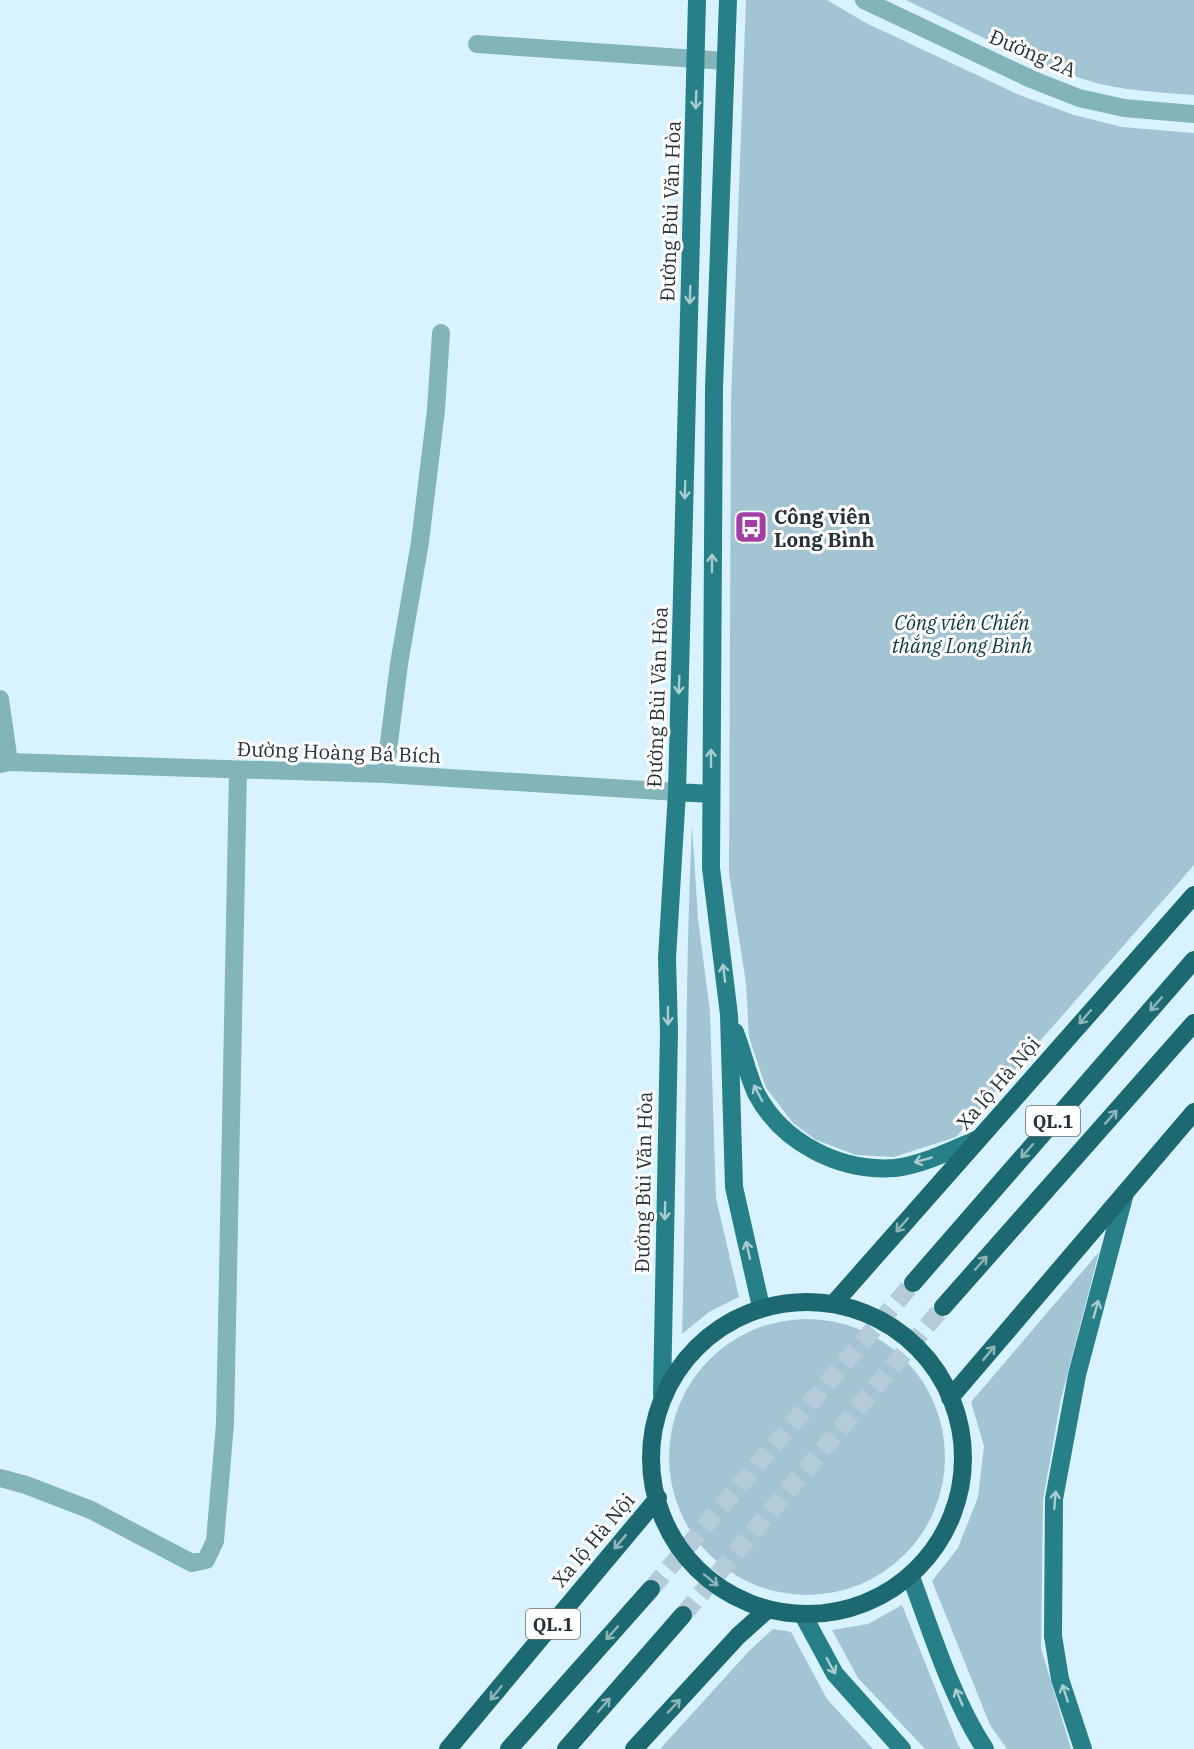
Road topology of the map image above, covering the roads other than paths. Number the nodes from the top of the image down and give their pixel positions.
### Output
1 (697, 0) edge
2 (728, 0) edge
3 (864, 0) edge
4 (477, 44) dead end
5 (697, 59) junction
6 (726, 61) junction
7 (1194, 114) edge
8 (441, 333) dead end
9 (0, 699) edge
10 (4, 763) edge
11 (238, 771) junction
12 (385, 774) junction
13 (677, 792) junction
14 (711, 794) junction
15 (1194, 895) edge
16 (1194, 960) edge
17 (729, 1016) junction
18 (1194, 1023) edge
19 (1194, 1112) edge
20 (978, 1139) junction
21 (1125, 1193) junction
22 (913, 1283) tunnel mouth
23 (836, 1301) junction
24 (761, 1307) junction
25 (943, 1307) tunnel mouth
26 (662, 1394) junction
27 (951, 1398) junction
28 (0, 1478) edge
29 (658, 1497) junction
30 (911, 1577) junction
31 (651, 1589) tunnel mouth
32 (767, 1610) junction
33 (683, 1615) tunnel mouth
34 (803, 1615) junction
35 (448, 1749) edge
36 (509, 1749) edge
37 (566, 1749) edge
38 (634, 1749) edge
39 (902, 1749) edge
40 (985, 1749) edge
41 (1083, 1749) edge

1 - 5 main road, Đường Bùi Văn Hòa
2 - 6 main road
3 - 7 street, Đường 2A
4 - 5 street
5 - 6 street
5 -> 13 main road, Đường Bùi Văn Hòa
14 -> 6 main road
8 - 12 street
9 - 10 street
10 - 11 street, Đường Hoàng Bá Bích
11 - 12 street, Đường Hoàng Bá Bích
11 - 28 street
12 - 13 street, Đường Hoàng Bá Bích
13 - 14 main road
13 -> 26 main road, Đường Bùi Văn Hòa
17 -> 14 main road
15 -> 20 highway, Xa lộ Hà Nội / QL.1
16 -> 22 highway, QL.1
20 -> 17 main road
24 -> 17 main road
25 -> 18 highway, QL.1
19 - 21 highway
20 -> 23 highway, Xa lộ Hà Nội / QL.1
27 -> 21 highway
41 -> 21 main road
23 - 24 highway
23 - 27 highway
24 - 26 highway
26 - 29 highway
27 - 30 highway
29 -> 32 highway
29 -> 35 highway, Xa lộ Hà Nội / QL.1
30 - 34 highway
40 -> 30 main road
31 -> 36 highway, QL.1
32 - 34 highway
38 -> 32 highway
37 -> 33 highway
34 -> 39 main road

